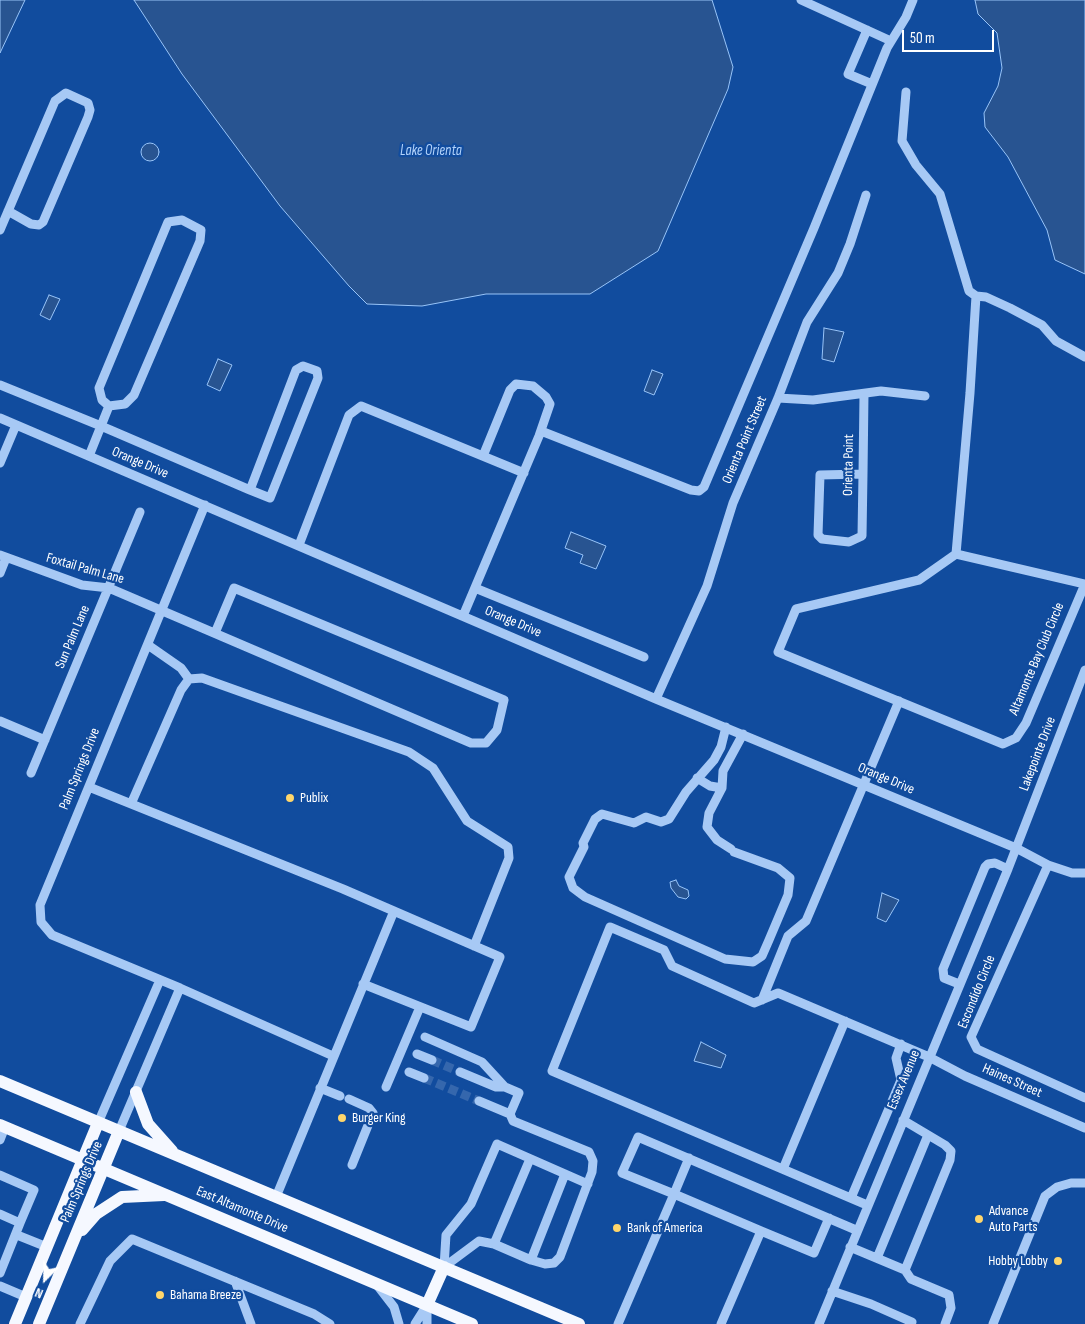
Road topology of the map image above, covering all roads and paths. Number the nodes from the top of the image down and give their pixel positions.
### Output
1 (801, 0) edge
2 (912, 0) edge
3 (867, 30) junction
4 (891, 41) junction
5 (872, 84) junction
6 (906, 92) dead end
7 (866, 195) dead end
8 (8, 211) junction
9 (0, 230) edge
10 (976, 296) junction
11 (1085, 358) edge
12 (0, 384) edge
13 (864, 394) junction
14 (925, 396) dead end
15 (778, 398) junction
16 (109, 406) junction
17 (0, 418) edge
18 (16, 425) junction
19 (101, 426) junction
20 (541, 431) junction
21 (89, 456) junction
22 (483, 456) junction
23 (0, 463) edge
24 (524, 472) junction
25 (863, 474) junction
26 (250, 490) junction
27 (205, 506) junction
28 (140, 512) dead end
29 (299, 545) junction
30 (956, 554) junction
31 (3, 556) edge
32 (0, 572) edge
33 (1085, 584) edge
34 (109, 588) junction
35 (475, 588) junction
36 (162, 610) junction
37 (463, 616) junction
38 (215, 633) junction
39 (148, 645) junction
40 (644, 657) dead end
41 (1085, 670) edge
42 (189, 679) junction
43 (656, 699) junction
44 (898, 701) junction
45 (0, 721) edge
46 (726, 727) junction
47 (742, 734) junction
48 (45, 740) junction
49 (31, 773) dead end
50 (696, 778) junction
51 (862, 784) junction
52 (89, 787) junction
53 (722, 788) junction
54 (131, 804) junction
55 (1016, 848) junction
56 (1048, 865) junction
57 (1008, 869) junction
58 (1085, 872) edge
59 (394, 911) junction
60 (474, 946) junction
61 (160, 980) junction
62 (363, 984) junction
63 (959, 984) junction
64 (180, 988) junction
65 (762, 1000) junction
66 (420, 1007) junction
67 (845, 1021) junction
68 (425, 1037) dead end
69 (901, 1044) junction
70 (417, 1054) dead end
71 (333, 1056) junction
72 (929, 1057) junction
73 (432, 1060) tunnel mouth
74 (409, 1072) dead end
75 (460, 1072) tunnel mouth
76 (424, 1078) tunnel mouth
77 (0, 1081) edge
78 (386, 1087) dead end
79 (506, 1087) junction
80 (320, 1088) junction
81 (136, 1092) junction
82 (1085, 1098) edge
83 (479, 1101) tunnel mouth
84 (510, 1114) junction
85 (903, 1120) junction
86 (98, 1122) junction
87 (3, 1126) edge
88 (1085, 1128) edge
89 (120, 1131) junction
90 (928, 1135) junction
91 (0, 1140) edge
92 (175, 1155) junction
93 (689, 1158) junction
94 (84, 1159) junction
95 (530, 1159) junction
96 (352, 1165) dead end
97 (104, 1167) junction
98 (783, 1169) junction
99 (565, 1174) junction
100 (0, 1175) edge
101 (1085, 1183) edge
102 (588, 1184) junction
103 (674, 1194) junction
104 (169, 1195) junction
105 (276, 1197) junction
106 (851, 1198) junction
107 (867, 1205) junction
108 (0, 1214) edge
109 (829, 1218) junction
110 (20, 1223) junction
111 (856, 1230) junction
112 (761, 1231) junction
113 (16, 1234) junction
114 (73, 1242) junction
115 (494, 1244) junction
116 (47, 1247) junction
117 (850, 1247) junction
118 (877, 1258) junction
119 (531, 1260) junction
120 (444, 1267) junction
121 (905, 1270) junction
122 (0, 1274) edge
123 (235, 1281) junction
124 (375, 1282) junction
125 (0, 1286) edge
126 (832, 1291) junction
127 (26, 1297) junction
128 (427, 1305) junction
129 (914, 1323) edge
130 (15, 1324) edge
131 (39, 1324) edge
132 (80, 1324) edge
133 (251, 1324) edge
134 (330, 1324) edge
135 (399, 1324) edge
136 (415, 1324) edge
137 (427, 1324) edge
138 (472, 1324) edge
139 (579, 1324) edge
140 (618, 1324) edge
141 (721, 1324) edge
142 (819, 1324) edge
143 (945, 1324) edge
144 (993, 1324) edge

1 - 3 street
2 - 4 street
3 - 4 street
3 - 5 street
4 - 5 street
5 - 20 street
6 - 10 street
7 - 15 street, Orienta Point Street
8 - 8 street
8 - 9 street
10 - 11 street
10 - 30 street
12 - 19 street
13 - 14 street
13 - 15 street
13 - 25 street, Orienta Point
15 - 43 street, Orienta Point Street
16 - 16 street
16 - 19 street
17 - 18 street, Orange Drive
18 - 21 street, Orange Drive
18 - 23 street
19 - 21 street
19 - 26 street
20 - 22 street
20 - 24 street
21 - 27 street, Orange Drive
22 - 24 street
22 - 29 street
24 - 35 street
25 - 25 street, Orienta Point
26 - 26 street
27 - 29 street, Orange Drive
27 - 36 street, Palm Springs Drive
28 - 34 street, Sun Palm Lane
29 - 37 street, Orange Drive
30 - 33 street, Altamonte Bay Club Circle
30 - 44 street, Altamonte Bay Club Circle
31 - 32 street
31 - 34 street, Foxtail Palm Lane
33 - 44 street, Altamonte Bay Club Circle
34 - 36 street, Foxtail Palm Lane
34 - 48 street, Sun Palm Lane
35 - 37 street
35 - 40 street
36 - 38 street, Foxtail Palm Lane
36 - 39 street, Palm Springs Drive
37 - 43 street, Orange Drive
38 - 38 street, Foxtail Palm Lane
39 - 42 street
39 - 52 street, Palm Springs Drive
41 - 55 street, Lakepointe Drive
42 - 54 street
42 - 60 street
43 - 46 street, Orange Drive
44 - 51 street
45 - 48 street
46 - 47 street, Orange Drive
46 - 50 street
47 - 51 street, Orange Drive
47 - 53 street
48 - 49 street, Sun Palm Lane
50 - 53 street
50 - 53 street
51 - 55 street, Orange Drive
51 - 65 street
52 - 54 street
52 - 61 street, Palm Springs Drive
54 - 59 street
55 - 56 street
55 - 57 street, Essex Avenue
56 - 58 street
56 - 82 street, Escondido Circle
57 - 63 street, Essex Avenue
57 - 63 street
59 - 60 street
59 - 62 street
60 - 66 street
61 - 64 street, Palm Springs Drive
61 - 86 street, Palm Springs Drive
62 - 66 street
62 - 71 street
63 - 72 street, Essex Avenue
64 - 71 street
64 - 81 street, Palm Springs Drive
65 - 67 street, Haines Street
65 - 98 street
66 - 78 street
67 - 69 street, Haines Street
67 - 98 street
68 - 79 street
69 - 72 street, Haines Street
69 - 106 street
70 - 73 street
71 - 80 street
72 - 85 street, Essex Avenue
72 - 88 street, Haines Street
74 - 76 street
75 - 79 street
77 - 86 main road
79 - 84 street
80 - 96 street
80 - 105 street
81 - 89 street, Palm Springs Drive
81 - 92 main road
83 - 84 street
84 - 102 street
85 - 90 street
85 - 107 street, Essex Avenue
86 - 89 main road
86 - 94 main road, Palm Springs Drive
87 - 91 street
87 - 94 main road, East Altamonte Drive
89 - 92 main road
89 - 97 main road, Palm Springs Drive
90 - 118 street
90 - 121 street
92 - 105 main road
93 - 103 street
93 - 103 street
93 - 109 street
94 - 97 main road, East Altamonte Drive
94 - 116 main road, Palm Springs Drive
95 - 99 street
95 - 115 street
95 - 120 street
97 - 104 main road, East Altamonte Drive
97 - 114 main road, Palm Springs Drive
98 - 106 street
99 - 102 street
99 - 119 street
100 - 110 street
101 - 144 street
102 - 119 street
103 - 112 street
103 - 140 street
104 - 114 main road
104 - 124 main road, East Altamonte Drive
105 - 120 main road
106 - 107 street
107 - 111 street, Essex Avenue
108 - 110 street
109 - 111 street
109 - 112 street
110 - 113 street
111 - 117 street, Essex Avenue
112 - 141 street
113 - 116 street
113 - 122 street
114 - 131 main road, Palm Springs Drive
115 - 119 street
115 - 120 street
116 - 127 main road, Palm Springs Drive
117 - 118 street
117 - 126 street, Essex Avenue
118 - 121 street
120 - 128 main road
120 - 139 main road
121 - 143 street
123 - 132 street
123 - 133 street
123 - 134 street
124 - 128 main road, East Altamonte Drive
124 - 135 street
125 - 127 street
126 - 129 street
126 - 142 street, Essex Avenue
127 - 130 main road, Palm Springs Drive
128 - 136 street
128 - 137 street
128 - 138 main road, East Altamonte Drive

